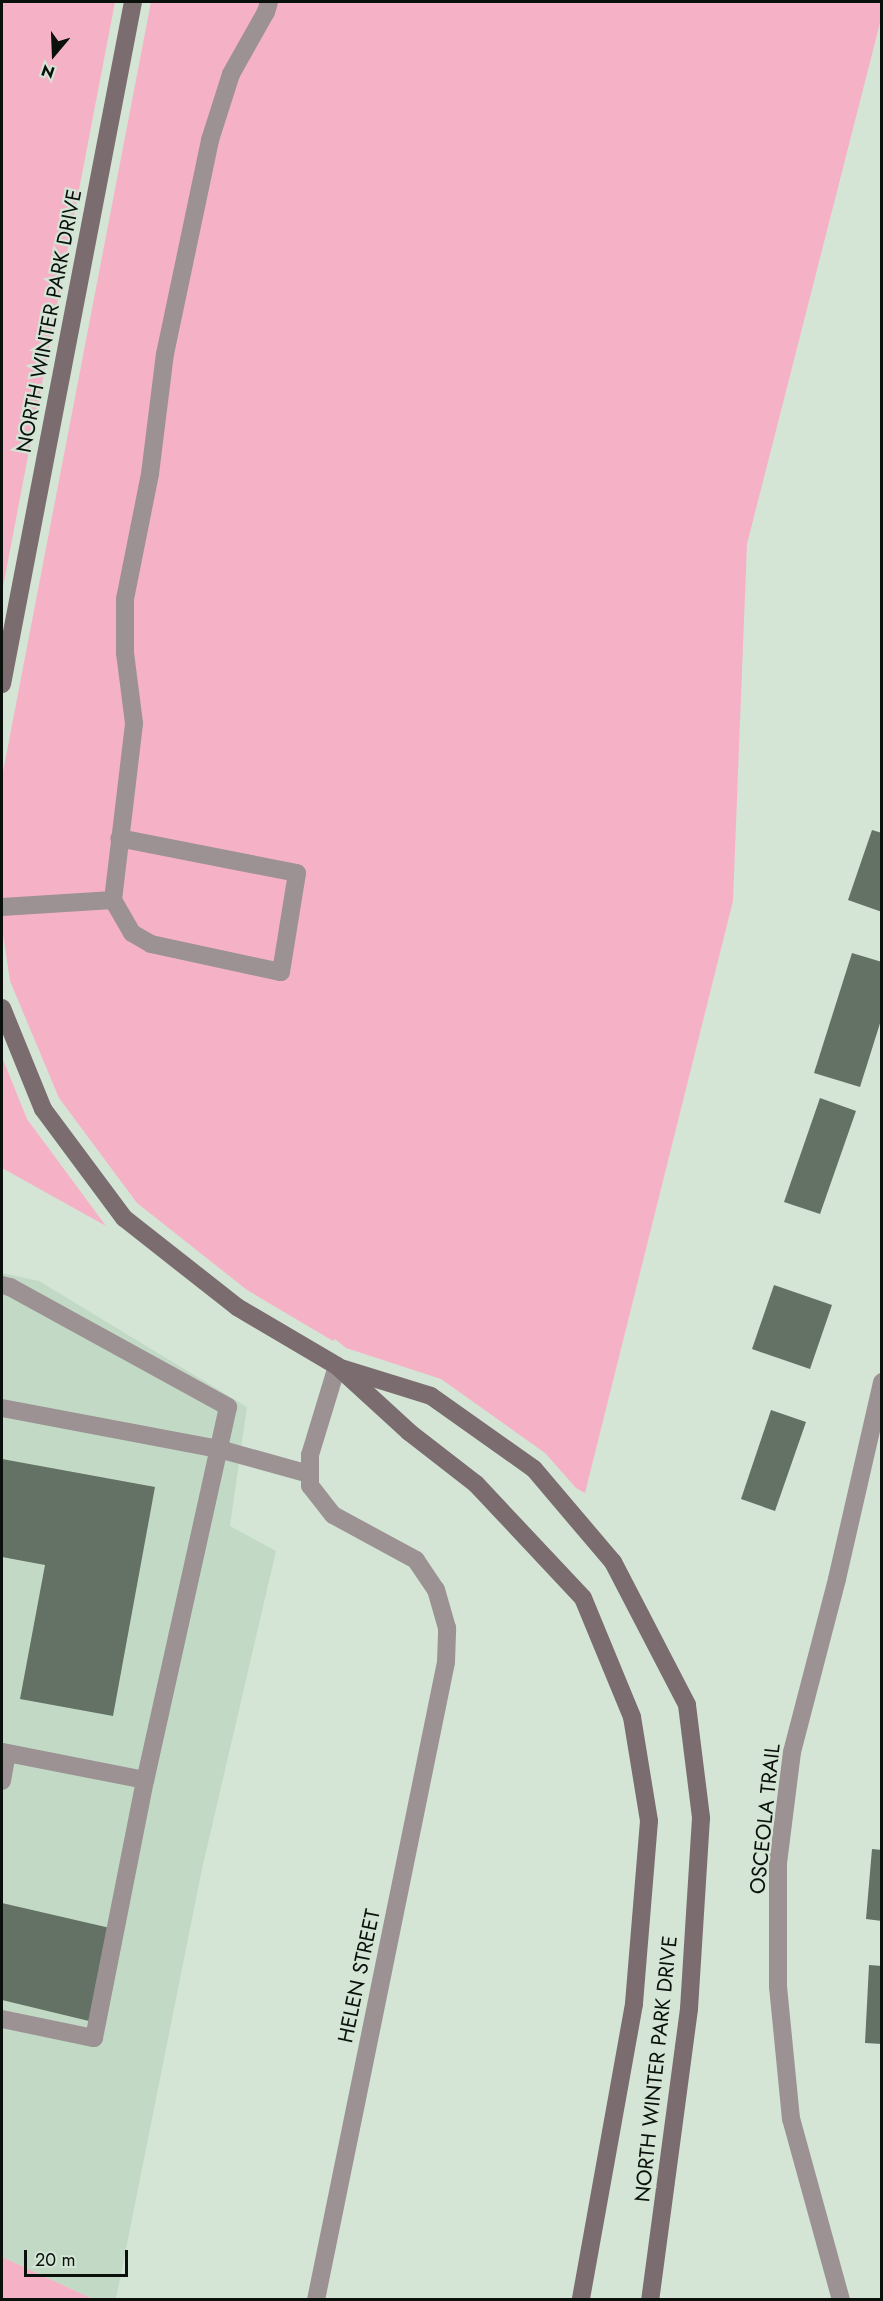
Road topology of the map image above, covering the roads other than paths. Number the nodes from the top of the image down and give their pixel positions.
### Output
1 (133, 2) edge
2 (269, 2) edge
3 (2, 684) edge
4 (119, 838) junction
5 (113, 900) junction
6 (2, 907) edge
7 (2, 1008) edge
8 (2, 1285) edge
9 (337, 1366) junction
10 (882, 1382) edge
11 (2, 1408) edge
12 (219, 1449) junction
13 (309, 1474) junction
14 (4, 1753) edge
15 (2, 1780) edge
16 (145, 1780) junction
17 (2, 2019) edge
18 (316, 2300) edge
19 (581, 2300) edge
20 (650, 2300) edge
21 (841, 2300) edge

1 - 3 street, NORTH WINTER PARK DRIVE
2 - 4 street
4 - 5 street
4 - 5 street
5 - 6 street
7 - 9 street, NORTH WINTER PARK DRIVE
8 - 12 street
9 - 13 street
9 - 19 street, NORTH WINTER PARK DRIVE
9 - 20 street, NORTH WINTER PARK DRIVE
10 - 21 street, OSCEOLA TRAIL
11 - 12 street
12 - 13 street
12 - 16 street
13 - 18 street, HELEN STREET
14 - 15 street
14 - 16 street
16 - 17 street

